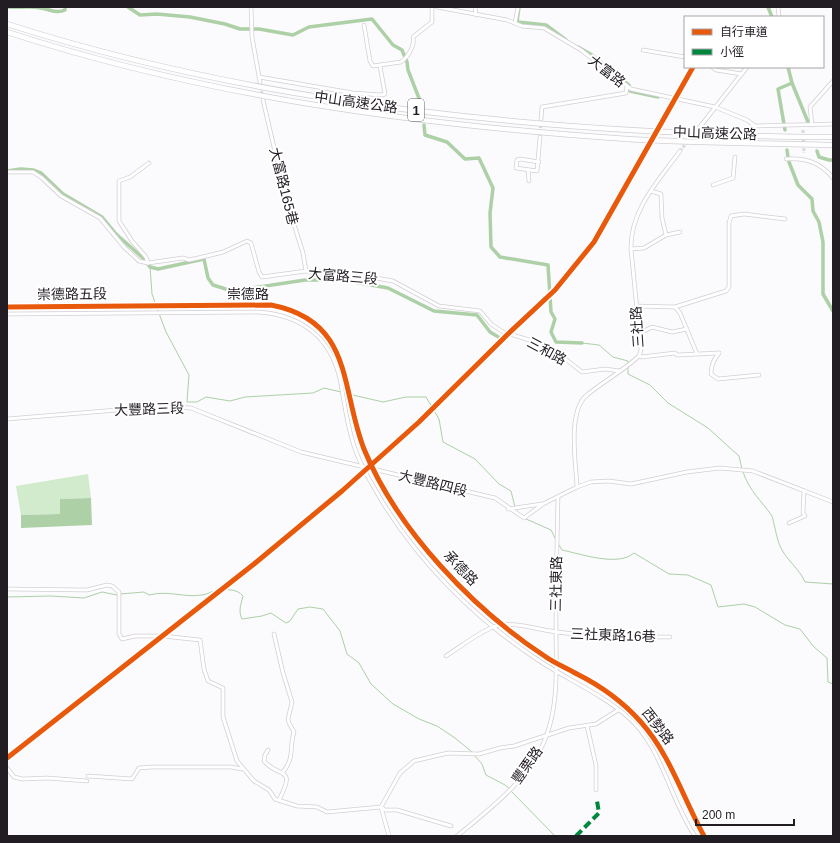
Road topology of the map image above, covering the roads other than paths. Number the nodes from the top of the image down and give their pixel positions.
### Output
1 (251, 7) edge
2 (432, 7) edge
3 (437, 7) edge
4 (475, 7) edge
5 (518, 7) edge
6 (476, 15) junction
7 (515, 23) junction
8 (7, 24) edge
9 (364, 25) dead end
10 (7, 32) edge
11 (643, 50) dead end
12 (684, 57) edge
13 (380, 66) junction
14 (713, 68) edge
15 (746, 68) edge
16 (742, 74) junction
17 (259, 77) junction
18 (833, 81) edge
19 (260, 82) tunnel mouth
20 (627, 87) junction
21 (263, 100) tunnel mouth
22 (715, 107) junction
23 (541, 119) tunnel mouth
24 (812, 124) junction
25 (833, 124) edge
26 (804, 126) junction
27 (699, 128) tunnel mouth
28 (804, 130) tunnel mouth
29 (540, 137) tunnel mouth
30 (833, 137) edge
31 (833, 145) edge
32 (680, 151) tunnel mouth
33 (804, 153) tunnel mouth
34 (735, 157) dead end
35 (804, 158) junction
36 (786, 159) dead end
37 (539, 162) junction
38 (149, 163) dead end
39 (528, 170) junction
40 (7, 172) edge
41 (833, 178) edge
42 (529, 181) dead end
43 (713, 186) dead end
44 (651, 191) junction
45 (785, 219) dead end
46 (680, 232) dead end
47 (666, 235) junction
48 (632, 249) junction
49 (148, 263) junction
50 (306, 271) junction
51 (138, 305) joint
52 (636, 306) junction
53 (7, 307) edge
54 (675, 307) junction
55 (480, 310) joint
56 (138, 312) joint
57 (7, 314) edge
58 (687, 329) junction
59 (640, 333) junction
60 (697, 354) junction
61 (639, 356) junction
62 (620, 371) junction
63 (759, 375) dead end
64 (7, 419) edge
65 (284, 446) joint
66 (361, 465) junction
67 (373, 468) junction
68 (577, 487) junction
69 (804, 491) junction
70 (558, 497) junction
71 (833, 502) edge
72 (543, 504) junction
73 (508, 509) junction
74 (789, 523) dead end
75 (7, 590) edge
76 (504, 625) junction
77 (493, 627) junction
78 (556, 632) junction
79 (274, 634) dead end
80 (670, 636) dead end
81 (446, 656) dead end
82 (556, 664) junction
83 (556, 672) junction
84 (618, 710) junction
85 (587, 726) junction
86 (546, 737) junction
87 (268, 750) dead end
88 (7, 768) edge
89 (242, 769) junction
90 (283, 772) junction
91 (596, 790) dead end
92 (279, 800) junction
93 (381, 807) junction
94 (451, 826) dead end
95 (389, 836) edge
96 (457, 836) edge
97 (695, 836) edge
98 (704, 836) edge

1 - 17 street
2 - 13 street
3 - 6 street, 大富路
4 - 6 street
5 - 7 street
6 - 7 street, 大富路
7 - 20 street, 大富路
8 - 30 highway, 中山高速公路 / 1
9 - 13 street
10 - 31 highway, 中山高速公路 / 1
11 - 12 street
13 - 17 street
14 - 16 street
15 - 16 street
16 - 22 street
17 - 19 street
18 - 24 street
20 - 22 street, 大富路
20 - 23 street
21 - 50 street, 大富路165巷
22 - 26 street, 大富路
22 - 27 street
24 - 25 street, 大富路
24 - 26 street, 大富路
26 - 28 street
29 - 37 street
32 - 44 street, 三社路
33 - 35 street
34 - 43 street
35 - 36 street
35 - 41 street
37 - 39 street
37 - 39 street
38 - 49 street
39 - 42 street
40 - 49 street
44 - 47 street
44 - 48 street, 三社路
45 - 54 street
46 - 47 street
47 - 48 street
48 - 52 street, 三社路
49 - 50 street, 大富路三段
50 - 55 street, 大富路三段
51 - 53 street, 崇德路五段
51 - 67 street, 崇德路
52 - 54 street
52 - 59 street, 三社路
54 - 58 street
55 - 62 street, 三和路
56 - 57 street, 崇德路五段
56 - 66 street, 崇德路
58 - 59 street
58 - 60 street
59 - 61 street, 三社路
60 - 61 street
60 - 63 street
61 - 62 street, 三社路
62 - 68 street, 三社路
64 - 65 street, 大豐路三段
65 - 66 street, 大豐路四段
66 - 67 street, 大豐路四段
66 - 77 street, 承德路
67 - 73 street, 大豐路四段
67 - 76 street, 承德路
68 - 69 street, 大豐路四段
68 - 70 street, 大豐路四段
69 - 71 street, 大豐路四段
69 - 74 street
70 - 72 street, 大豐路四段
70 - 78 street, 三社東路
72 - 73 street, 大豐路四段
72 - 73 street, 大豐路四段
75 - 89 street
76 - 77 street, 三社東路16巷
76 - 78 street, 三社東路16巷
76 - 82 street, 承德路
77 - 81 street
77 - 83 street, 承德路
78 - 80 street, 三社東路16巷
78 - 82 street, 三社東路
79 - 90 street
82 - 83 street, 三社東路
82 - 98 street, 西勢路
83 - 84 street, 西勢路
83 - 86 street, 豐栗路
84 - 85 street, 西勢路
84 - 97 street, 西勢路
85 - 86 street, 西勢路
85 - 91 street
86 - 93 street, 西勢路
86 - 96 street, 豐栗路
87 - 90 street
88 - 89 street
89 - 92 street
90 - 92 street
92 - 93 street
93 - 94 street
93 - 95 street

